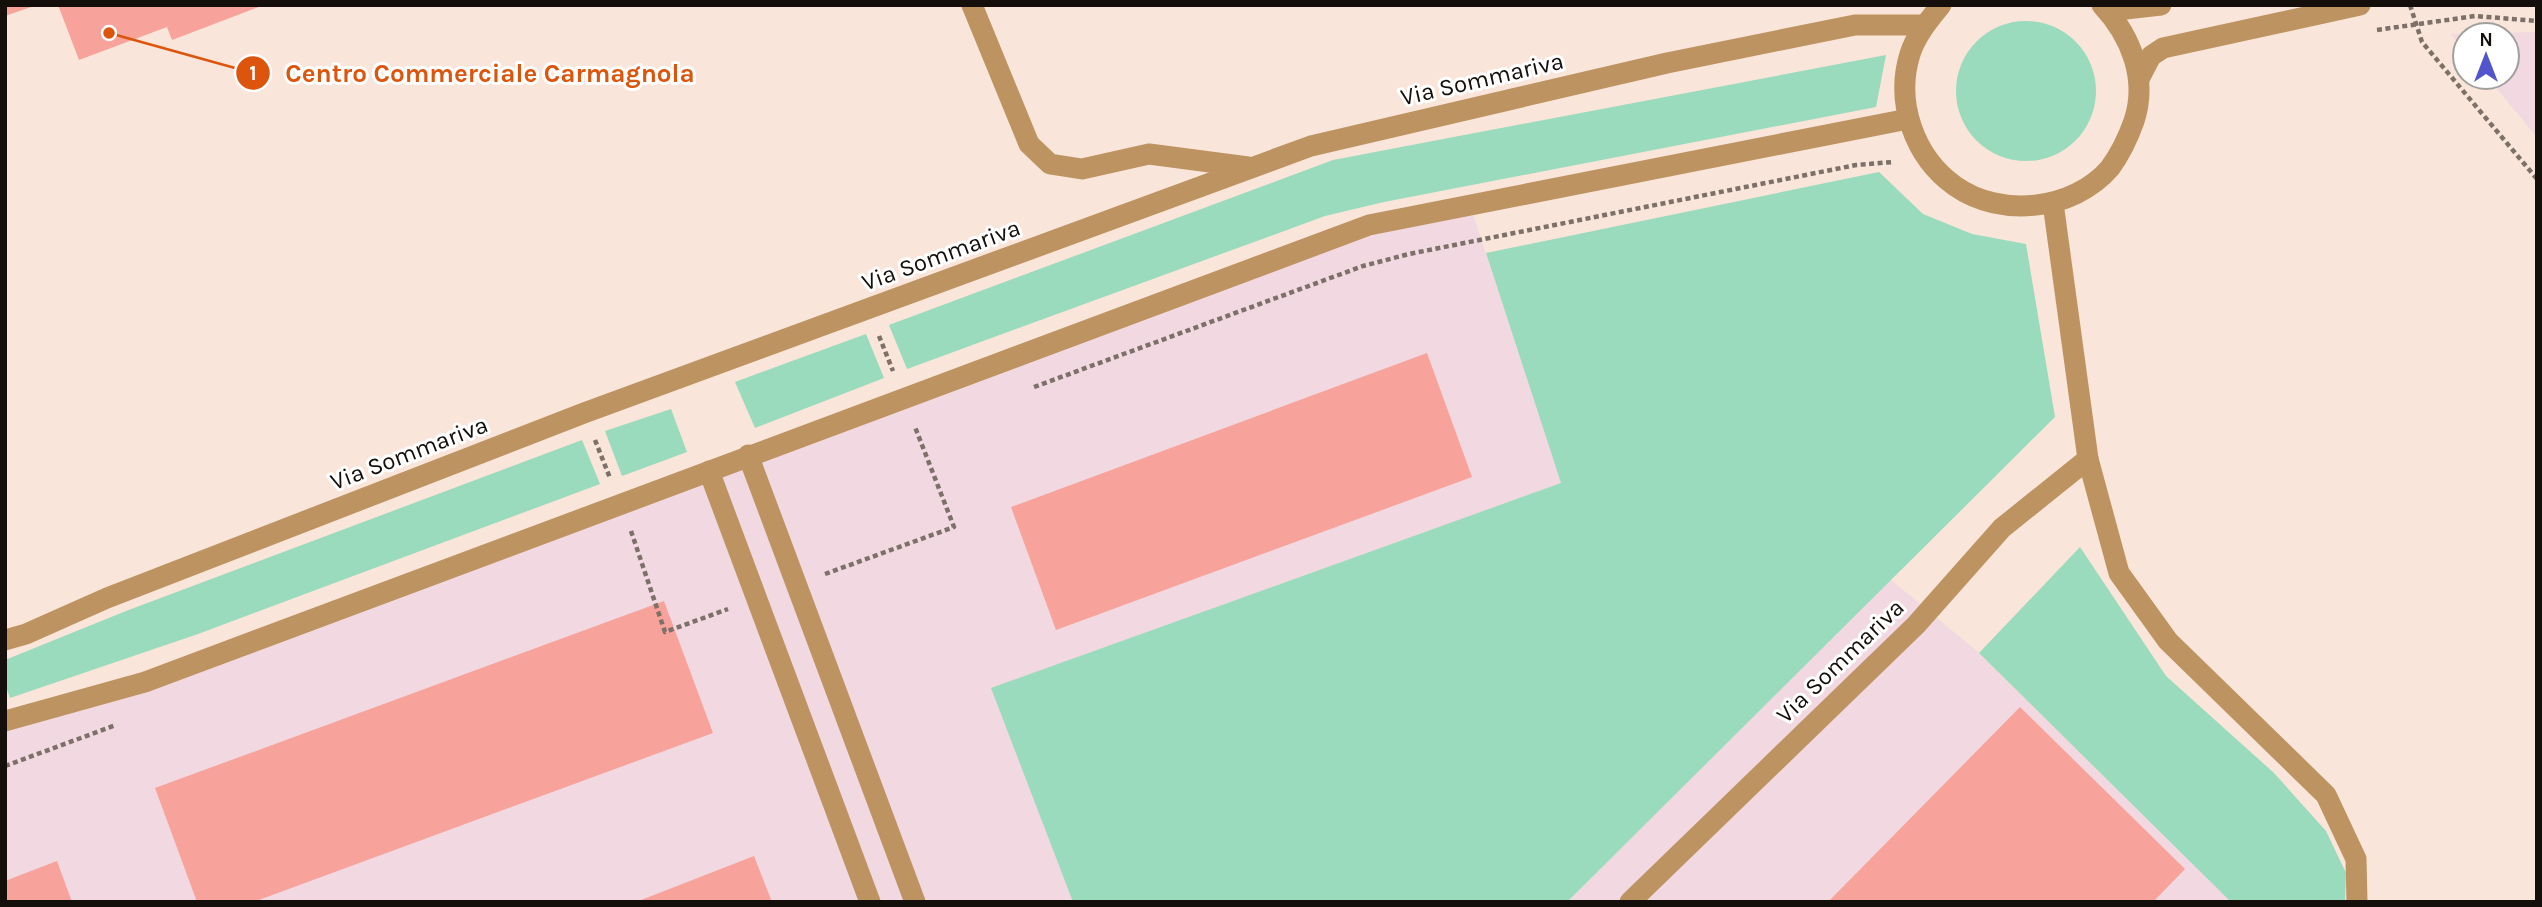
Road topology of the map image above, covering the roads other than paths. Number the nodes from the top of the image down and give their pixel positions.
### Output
1 (972, 5) edge
2 (1941, 5) edge
3 (2161, 5) edge
4 (2360, 5) edge
5 (2105, 8) edge
6 (1924, 25) junction
7 (2139, 79) junction
8 (1908, 119) junction
9 (1253, 167) junction
10 (2053, 203) junction
11 (748, 456) junction
12 (2088, 459) junction
13 (709, 471) junction
14 (5, 640) edge
15 (5, 721) edge
16 (870, 902) edge
17 (915, 902) edge
18 (1630, 902) edge
19 (2357, 902) edge

1 - 9 street
2 - 6 street
3 - 5 street
4 - 7 street
5 - 7 street
6 - 8 street
6 - 9 street, Via Sommariva
7 - 10 street
8 - 10 street
8 - 11 street
9 - 14 street, Via Sommariva
10 - 12 street
11 - 13 street
11 - 17 street
12 - 18 street, Via Sommariva
12 - 19 street
13 - 15 street
13 - 16 street

